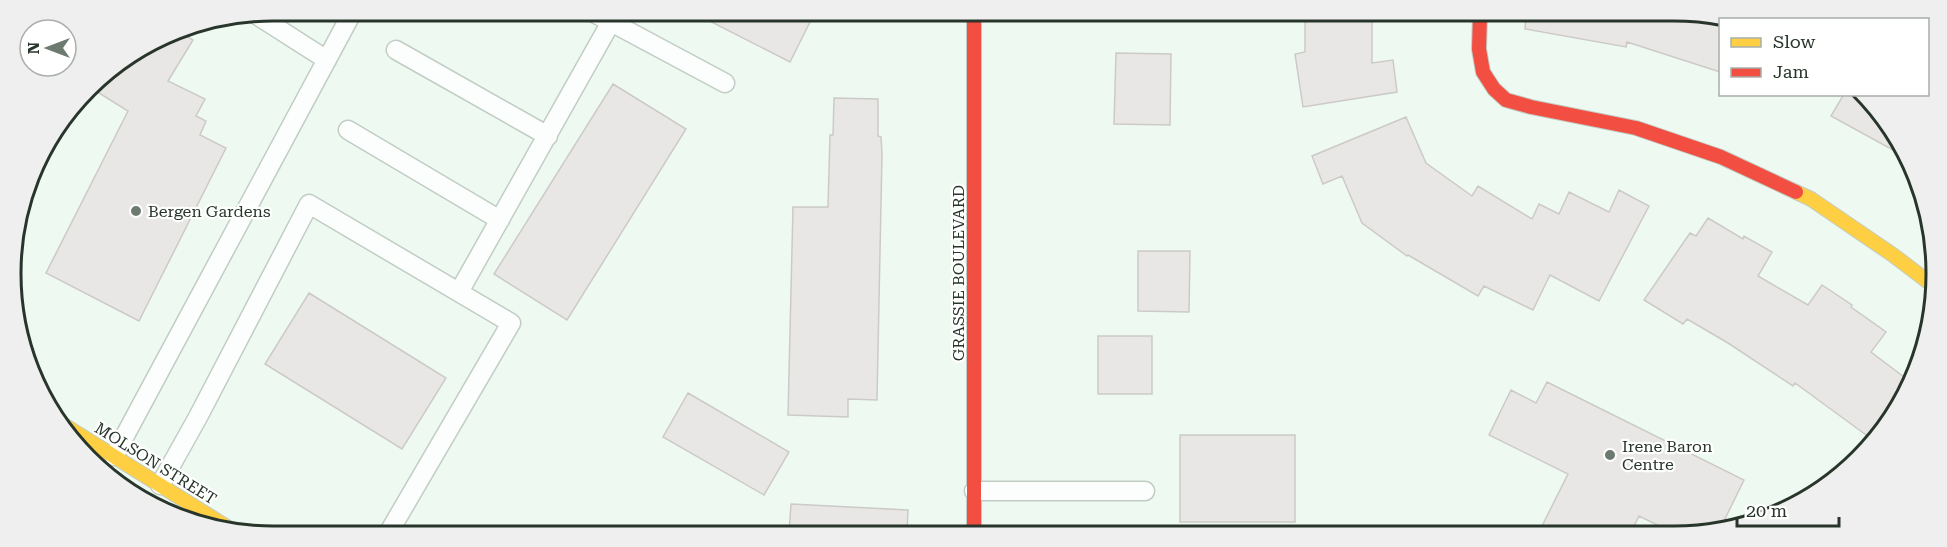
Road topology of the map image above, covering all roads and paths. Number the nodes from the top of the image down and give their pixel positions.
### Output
1 (267, 21) edge
2 (348, 21) edge
3 (974, 21) edge
4 (1480, 21) edge
5 (611, 22) joint
6 (396, 50) dead end
7 (327, 60) junction
8 (725, 83) dead end
9 (348, 130) dead end
10 (548, 136) junction
11 (500, 220) junction
12 (1926, 280) edge
13 (459, 292) junction
14 (79, 435) edge
15 (114, 456) junction
16 (160, 485) junction
17 (974, 491) junction
18 (1145, 491) dead end
19 (203, 516) edge
20 (393, 526) edge
21 (974, 526) edge

1 - 7 lane
2 - 7 lane
3 - 17 street, GRASSIE BOULEVARD
4 - 12 street
5 - 8 lane
5 - 10 lane
6 - 10 lane
7 - 15 lane
9 - 11 lane
10 - 11 lane
11 - 13 lane
13 - 16 lane
13 - 20 lane
14 - 15 street, MOLSON STREET
15 - 16 street, MOLSON STREET
16 - 19 street, MOLSON STREET
17 - 18 lane
17 - 21 street, GRASSIE BOULEVARD

